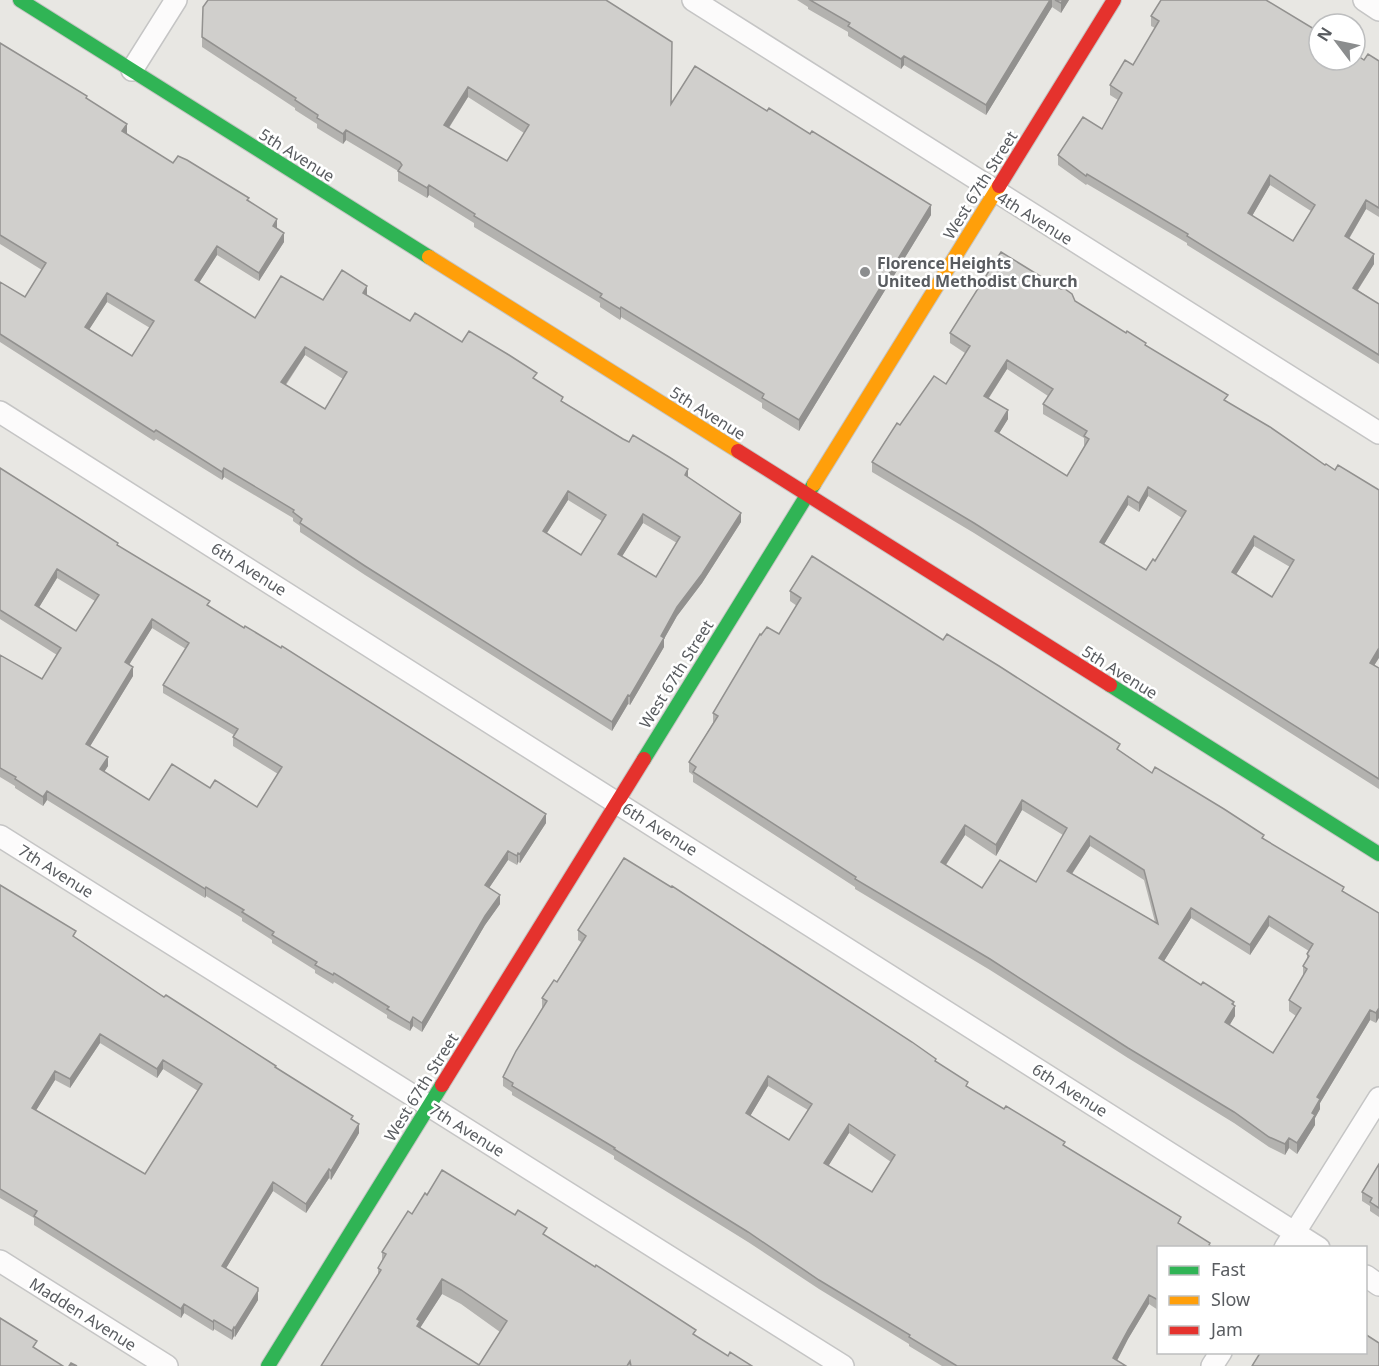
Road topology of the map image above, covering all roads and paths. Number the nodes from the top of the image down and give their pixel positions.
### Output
1 (20, 0) edge
2 (176, 0) edge
3 (693, 0) edge
4 (1114, 0) edge
5 (1364, 0) edge
6 (1379, 10) edge
7 (132, 70) junction
8 (995, 192) junction
9 (0, 412) edge
10 (1379, 433) edge
11 (807, 495) junction
12 (616, 801) junction
13 (0, 836) edge
14 (1379, 854) edge
15 (1379, 1098) edge
16 (429, 1106) junction
17 (1290, 1240) edge
18 (1312, 1246) edge
19 (0, 1262) edge
20 (167, 1366) edge
21 (268, 1366) edge
22 (843, 1366) edge

1 - 7 street, 5th Avenue
2 - 7 street
3 - 8 street, 4th Avenue
4 - 8 street, West 67th Street
5 - 6 street
7 - 11 street, 5th Avenue
8 - 10 street, 4th Avenue
8 - 11 street, West 67th Street
9 - 12 street, 6th Avenue
11 - 12 street, West 67th Street
11 - 14 street, 5th Avenue
12 - 16 street, West 67th Street
12 - 17 street, 6th Avenue
13 - 16 street, 7th Avenue
15 - 17 street
16 - 21 street, West 67th Street
16 - 22 street, 7th Avenue
17 - 18 street, 6th Avenue
19 - 20 street, Madden Avenue

